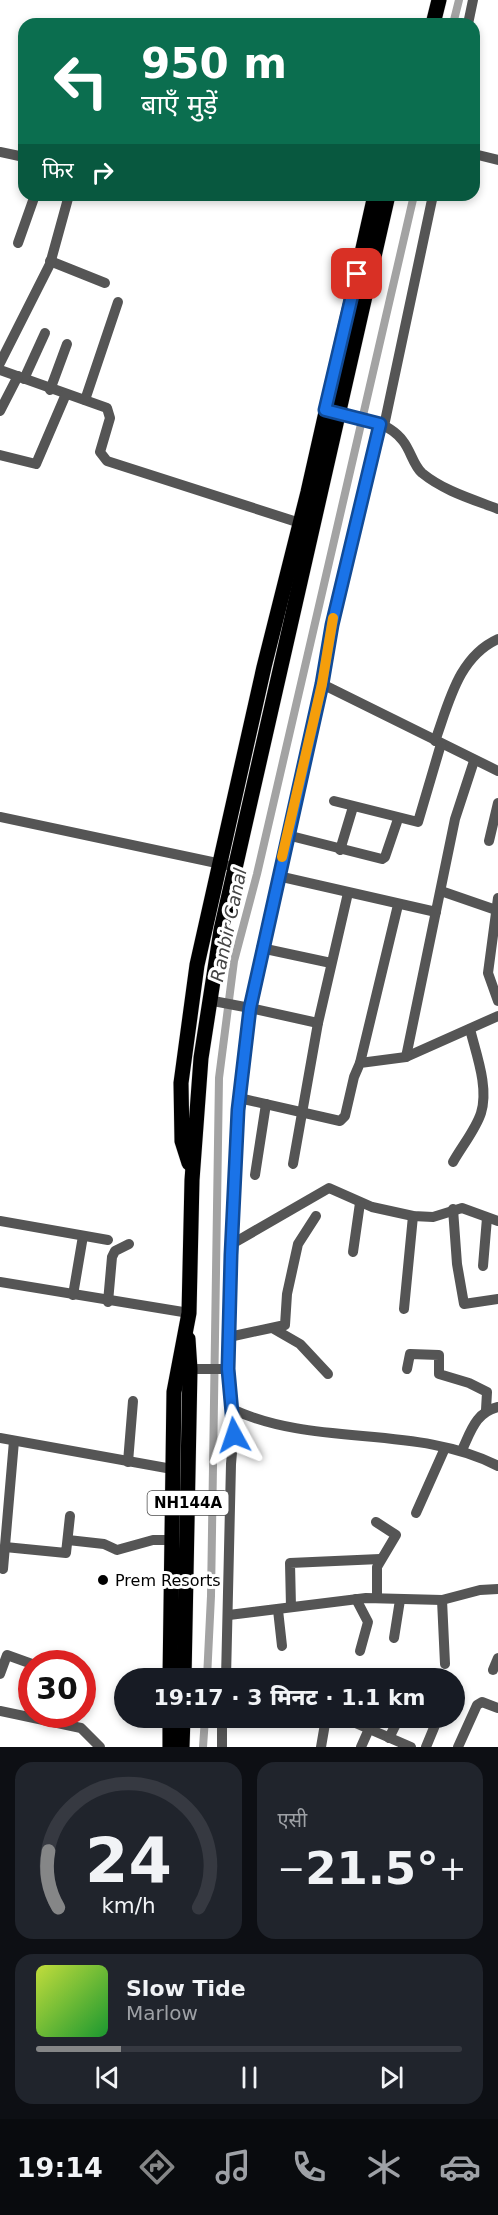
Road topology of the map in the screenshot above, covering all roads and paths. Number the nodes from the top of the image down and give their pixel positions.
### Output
1 (439, 0) edge
2 (473, 0) edge
3 (434, 18) edge
4 (469, 18) edge
5 (0, 152) edge
6 (18, 156) edge
7 (480, 156) edge
8 (498, 160) edge
9 (33, 201) edge
10 (67, 201) edge
11 (374, 201) edge
12 (386, 201) edge
13 (433, 201) edge
14 (18, 243) dead end
15 (50, 261) junction
16 (105, 283) dead end
17 (118, 302) dead end
18 (45, 333) dead end
19 (68, 344) dead end
20 (1, 371) edge
21 (21, 378) junction
22 (50, 390) junction
23 (66, 394) junction
24 (85, 400) junction
25 (0, 411) edge
26 (331, 411) junction
27 (382, 425) junction
28 (0, 455) edge
29 (498, 509) edge
30 (300, 523) junction
31 (498, 639) edge
32 (322, 684) junction
33 (438, 742) junction
34 (474, 761) junction
35 (498, 771) edge
36 (334, 801) dead end
37 (498, 802) edge
38 (352, 807) junction
39 (0, 817) edge
40 (398, 819) junction
41 (287, 835) junction
42 (489, 841) dead end
43 (340, 850) junction
44 (220, 863) junction
45 (236, 867) junction
46 (278, 876) junction
47 (441, 891) junction
48 (348, 893) junction
49 (498, 898) edge
50 (398, 905) junction
51 (496, 910) junction
52 (436, 912) junction
53 (261, 948) junction
54 (331, 963) junction
55 (214, 1001) junction
56 (498, 1001) edge
57 (250, 1008) junction
58 (498, 1016) edge
59 (318, 1023) junction
60 (470, 1029) junction
61 (406, 1057) junction
62 (360, 1063) junction
63 (239, 1098) junction
64 (266, 1104) junction
65 (300, 1113) junction
66 (453, 1162) dead end
67 (292, 1164) dead end
68 (255, 1174) dead end
69 (192, 1176) junction
70 (360, 1203) junction
71 (453, 1209) junction
72 (316, 1216) dead end
73 (413, 1216) junction
74 (492, 1220) edge
75 (0, 1221) edge
76 (83, 1236) junction
77 (108, 1240) dead end
78 (129, 1244) dead end
79 (232, 1244) junction
80 (353, 1252) dead end
81 (483, 1266) dead end
82 (0, 1282) edge
83 (73, 1295) junction
84 (498, 1299) edge
85 (108, 1302) junction
86 (404, 1309) dead end
87 (188, 1320) junction
88 (274, 1329) junction
89 (229, 1337) junction
90 (190, 1369) junction
91 (407, 1369) dead end
92 (224, 1370) junction
93 (328, 1374) dead end
94 (133, 1401) dead end
95 (498, 1407) edge
96 (232, 1409) junction
97 (486, 1410) junction
98 (0, 1438) edge
99 (14, 1441) junction
100 (445, 1448) junction
101 (462, 1450) junction
102 (128, 1462) junction
103 (498, 1466) edge
104 (172, 1469) junction
105 (416, 1513) dead end
106 (70, 1516) dead end
107 (376, 1522) dead end
108 (68, 1540) junction
109 (171, 1540) junction
110 (5, 1547) junction
111 (380, 1558) junction
112 (3, 1569) dead end
113 (498, 1589) edge
114 (377, 1598) junction
115 (356, 1599) junction
116 (400, 1600) junction
117 (442, 1600) junction
118 (291, 1607) junction
119 (278, 1610) junction
120 (229, 1615) junction
121 (394, 1638) dead end
122 (282, 1646) dead end
123 (360, 1651) dead end
124 (498, 1658) edge
125 (18, 1659) edge
126 (445, 1664) dead end
127 (170, 1668) edge
128 (184, 1668) edge
129 (226, 1668) edge
130 (494, 1670) dead end
131 (0, 1674) edge
132 (498, 1708) edge
133 (0, 1711) edge
134 (18, 1713) edge
135 (79, 1728) edge
136 (170, 1728) edge
137 (183, 1728) edge
138 (222, 1728) edge
139 (325, 1728) edge
140 (394, 1728) edge
141 (434, 1728) edge
142 (369, 1729) joint
143 (389, 1738) junction
144 (100, 1747) edge
145 (170, 1747) edge
146 (182, 1747) edge
147 (222, 1747) edge
148 (321, 1747) edge
149 (361, 1747) edge
150 (411, 1747) edge
151 (426, 1747) edge
152 (458, 1747) edge

1 - 3 highway
2 - 4 street
5 - 6 street
7 - 8 street
9 - 14 street
10 - 15 street
11 - 26 highway, NH144A
12 - 26 highway, NH144A
13 - 27 street
15 - 16 street
15 - 20 street
17 - 24 street
18 - 21 street
19 - 22 street
20 - 21 street
21 - 22 street
21 - 25 street
22 - 23 street
23 - 24 street
23 - 28 street
24 - 30 street
26 - 27 street
26 - 30 highway, NH144A
26 - 45 highway, NH144A
27 - 29 street
27 - 32 street
30 - 44 highway
31 - 33 street
32 - 33 street
32 - 41 street
33 - 34 street
33 - 40 street
34 - 35 street
34 - 47 street
36 - 38 street
37 - 42 street
38 - 40 street
38 - 43 street
39 - 44 street
40 - 43 street
41 - 43 street
41 - 46 street
44 - 45 street
44 - 69 highway
45 - 55 highway, NH144A
46 - 48 street
46 - 53 street
47 - 51 street
47 - 52 street
48 - 50 street
48 - 54 street
49 - 51 street
50 - 52 street
50 - 62 street
51 - 56 street
52 - 61 street
53 - 54 street
53 - 57 street
54 - 59 street
55 - 57 street
55 - 69 highway, NH144A
57 - 59 street
57 - 63 street
58 - 60 street
59 - 65 street
60 - 61 street
60 - 66 street
61 - 62 street
62 - 65 street
63 - 64 street
63 - 79 street
64 - 65 street
64 - 68 street
65 - 67 street
69 - 87 highway, NH144A
70 - 73 street
70 - 79 street
70 - 80 street
71 - 73 street
71 - 74 street
71 - 84 street
72 - 88 street
73 - 86 street
74 - 81 street
75 - 76 street
76 - 77 street
76 - 83 street
78 - 85 street
79 - 89 street
82 - 83 street
83 - 85 street
85 - 87 street
87 - 90 highway, NH144A
87 - 104 highway
88 - 89 street
88 - 93 street
89 - 92 street
90 - 92 street
90 - 128 highway, NH144A
91 - 97 street
92 - 96 street
94 - 102 street
95 - 97 street
96 - 100 street
96 - 120 street
97 - 101 street
98 - 99 street
99 - 102 street
99 - 110 street
100 - 101 street
100 - 105 street
101 - 103 street
102 - 104 street
104 - 109 highway
106 - 108 street
107 - 111 street
108 - 109 street
108 - 110 street
109 - 127 highway
110 - 112 street
111 - 114 street
111 - 118 street
113 - 117 street
114 - 115 street
114 - 116 street
115 - 118 street
115 - 123 street
116 - 117 street
116 - 121 street
117 - 126 street
118 - 119 street
119 - 120 street
119 - 122 street
120 - 129 street
124 - 130 street
125 - 131 street
132 - 152 street
133 - 134 street
135 - 144 street
136 - 145 highway
137 - 146 highway
138 - 147 street
139 - 148 street
140 - 143 street
141 - 151 street
142 - 143 street
142 - 149 street
143 - 150 street

